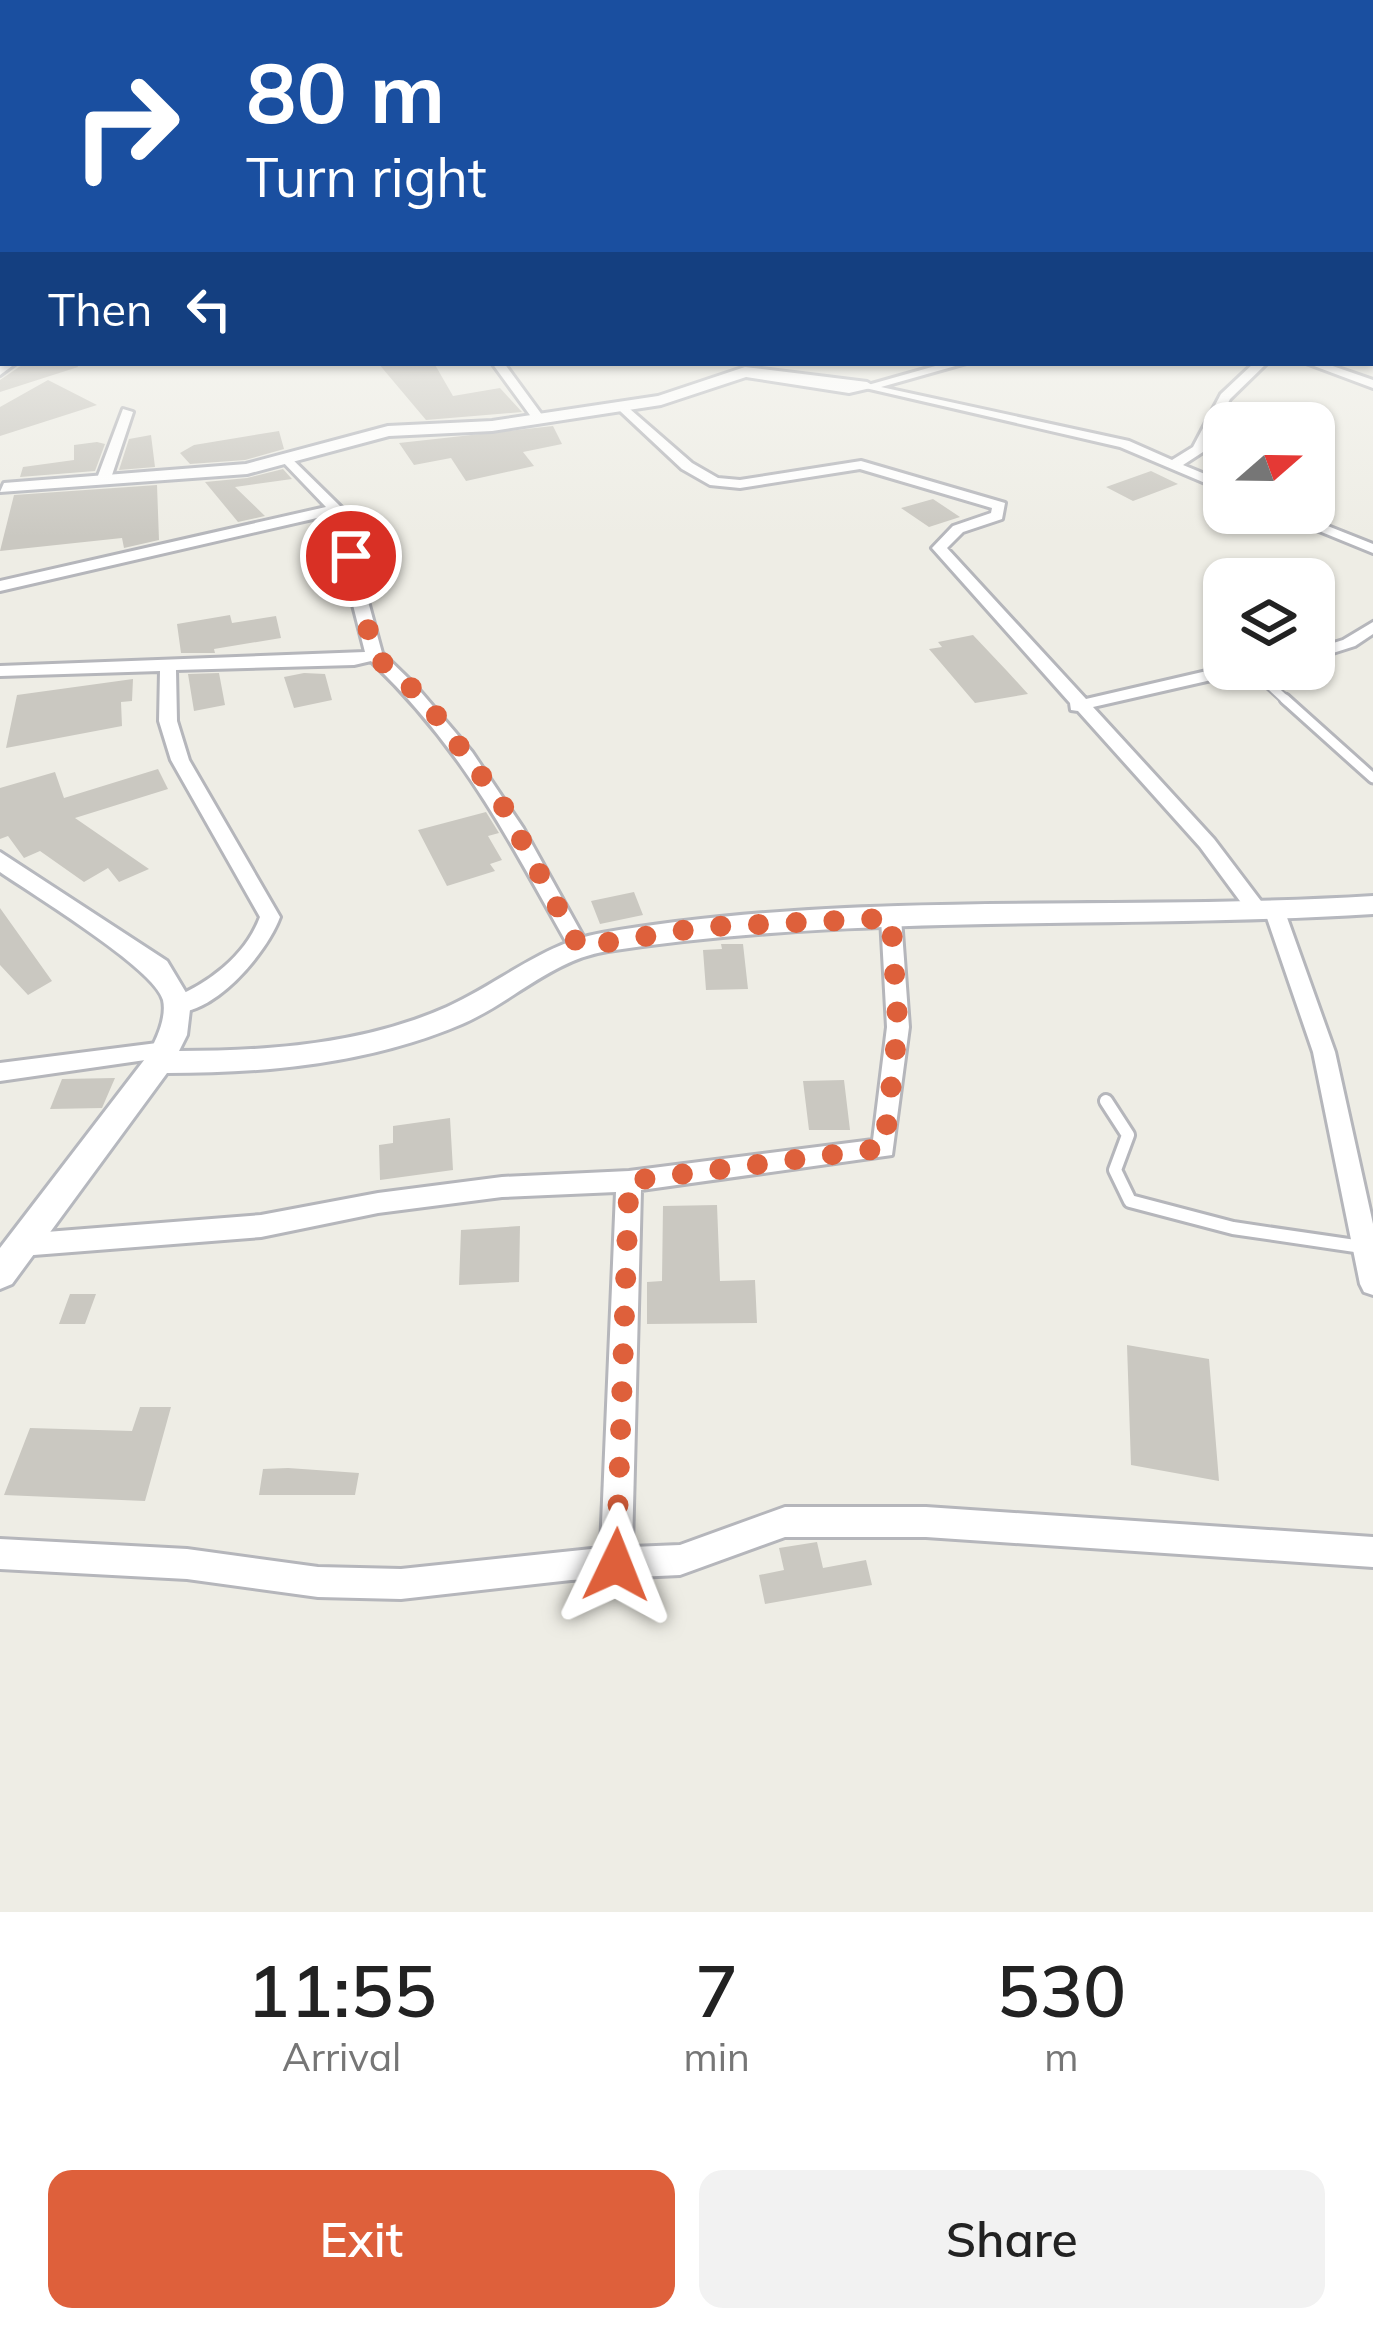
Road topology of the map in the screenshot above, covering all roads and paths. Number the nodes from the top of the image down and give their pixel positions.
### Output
1 (500, 366) edge
2 (948, 366) edge
3 (1258, 366) edge
4 (1320, 366) edge
5 (1373, 385) edge
6 (867, 387) junction
7 (623, 406) junction
8 (127, 412) dead end
9 (539, 419) junction
10 (287, 458) junction
11 (1175, 464) junction
12 (1203, 477) edge
13 (103, 481) junction
14 (1, 488) edge
15 (336, 509) junction
16 (1335, 534) edge
17 (1373, 549) edge
18 (0, 586) edge
19 (1373, 628) edge
20 (1335, 647) edge
21 (374, 655) junction
22 (168, 663) junction
23 (0, 670) edge
24 (1203, 677) edge
25 (1275, 690) edge
26 (1077, 706) junction
27 (1373, 778) edge
28 (0, 860) edge
29 (1373, 905) edge
30 (1266, 911) junction
31 (891, 918) junction
32 (579, 947) junction
33 (176, 1006) junction
34 (162, 1056) junction
35 (0, 1072) edge
36 (1106, 1101) dead end
37 (629, 1181) junction
38 (21, 1245) junction
39 (1365, 1248) junction
40 (0, 1274) edge
41 (1373, 1284) edge
42 (1373, 1552) edge
43 (0, 1554) edge
44 (616, 1565) junction

1 - 9 street
2 - 6 street
3 - 11 street
4 - 5 street
6 - 7 street
6 - 11 street
7 - 9 street
7 - 26 street
8 - 13 street
9 - 10 street
10 - 13 street
10 - 15 street
11 - 12 street
13 - 14 street
15 - 18 street
15 - 21 street
16 - 17 street
19 - 20 street
21 - 22 street
21 - 32 street
22 - 23 street
22 - 33 street
24 - 26 street
25 - 27 lane
26 - 30 street
28 - 33 street
29 - 30 street
30 - 31 street
30 - 39 street
31 - 32 street
31 - 37 street
32 - 34 street
33 - 34 street
34 - 35 street
34 - 38 street
36 - 39 lane
37 - 38 street
37 - 44 street
38 - 40 street
39 - 41 street
42 - 44 street
43 - 44 street

